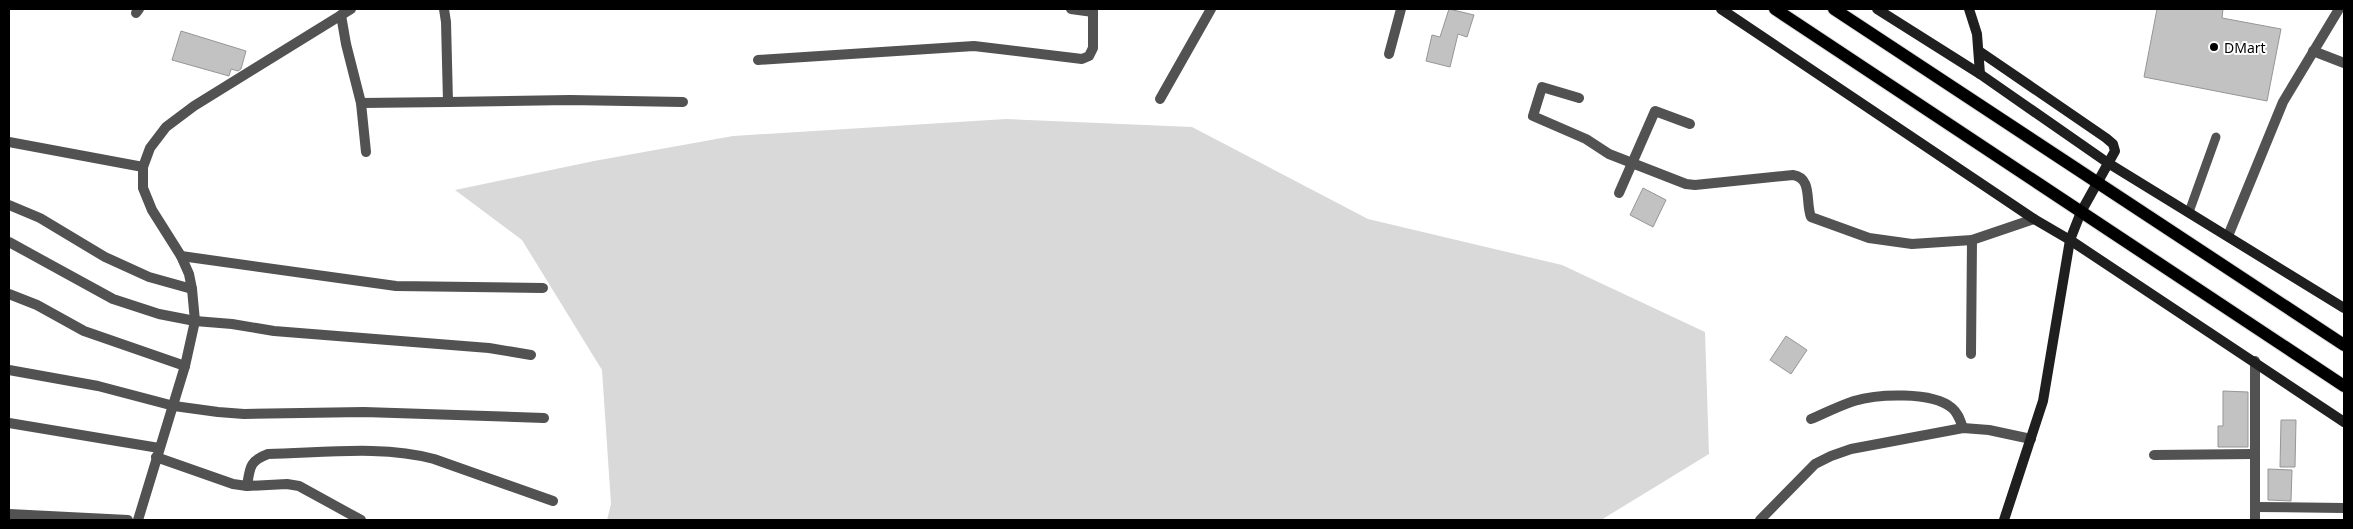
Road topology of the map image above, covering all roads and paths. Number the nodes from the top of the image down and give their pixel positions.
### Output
1 (351, 9) edge
2 (444, 9) edge
3 (1071, 9) edge
4 (1211, 9) edge
5 (1401, 9) edge
6 (1722, 9) edge
7 (1775, 9) edge
8 (1834, 9) edge
9 (1877, 9) edge
10 (1969, 9) edge
11 (2339, 9) edge
12 (1093, 10) edge
13 (341, 16) junction
14 (1979, 51) junction
15 (2313, 51) junction
16 (1389, 54) dead end
17 (758, 60) dead end
18 (2344, 63) edge
19 (1980, 74) junction
20 (1160, 98) dead end
21 (1580, 98) dead end
22 (448, 102) junction
23 (683, 102) dead end
24 (361, 103) junction
25 (1690, 124) dead end
26 (2216, 137) dead end
27 (9, 142) edge
28 (366, 152) dead end
29 (1632, 163) junction
30 (2108, 163) junction
31 (143, 167) junction
32 (2098, 182) junction
33 (1619, 193) dead end
34 (9, 205) edge
35 (2081, 212) junction
36 (2189, 212) junction
37 (2034, 219) junction
38 (2228, 236) junction
39 (1972, 240) junction
40 (2070, 240) junction
41 (9, 242) edge
42 (181, 256) junction
43 (543, 288) dead end
44 (192, 289) junction
45 (9, 294) edge
46 (2344, 308) edge
47 (195, 321) junction
48 (2344, 345) edge
49 (1971, 354) dead end
50 (531, 355) dead end
51 (2255, 362) junction
52 (185, 366) junction
53 (9, 370) edge
54 (2344, 386) edge
55 (174, 406) junction
56 (544, 418) dead end
57 (1811, 419) dead end
58 (2344, 422) edge
59 (9, 423) edge
60 (1963, 428) junction
61 (2031, 439) junction
62 (158, 452) junction
63 (2253, 454) junction
64 (2154, 455) dead end
65 (247, 486) junction
66 (553, 501) dead end
67 (2255, 507) junction
68 (2344, 508) edge
69 (9, 514) edge
70 (2007, 519) edge
71 (128, 520) edge
72 (138, 520) edge
73 (361, 520) edge
74 (1760, 520) edge
75 (2255, 520) edge

1 - 13 street
2 - 22 street
3 - 12 street
4 - 20 street
5 - 16 street
6 - 37 street
7 - 35 main road
8 - 32 main road
9 - 19 street
10 - 14 street
11 - 15 street
12 - 17 street
13 - 24 street
13 - 31 street
14 - 19 street
14 - 30 street
15 - 18 street
15 - 38 street
19 - 30 street
21 - 29 street
22 - 23 street
22 - 24 street
24 - 28 street
25 - 29 street
26 - 36 lane
27 - 31 street
29 - 33 street
29 - 39 street
30 - 32 street
30 - 36 street
31 - 42 street
32 - 35 street
32 - 48 main road
34 - 44 street
35 - 40 street
35 - 54 main road
36 - 38 street
37 - 39 street
37 - 40 street
38 - 46 street
39 - 49 street
40 - 51 street
40 - 61 street
41 - 47 street
42 - 43 street
42 - 44 street
44 - 47 street
45 - 52 street
47 - 50 street
47 - 52 street
51 - 58 street
51 - 63 street
52 - 55 street
53 - 55 street
55 - 56 street
55 - 62 street
57 - 60 street
59 - 62 street
60 - 61 street
60 - 74 street
61 - 70 street
62 - 65 street
62 - 72 street
63 - 64 street
63 - 67 street
65 - 66 street
65 - 73 street
67 - 68 street
67 - 75 street
69 - 71 street

